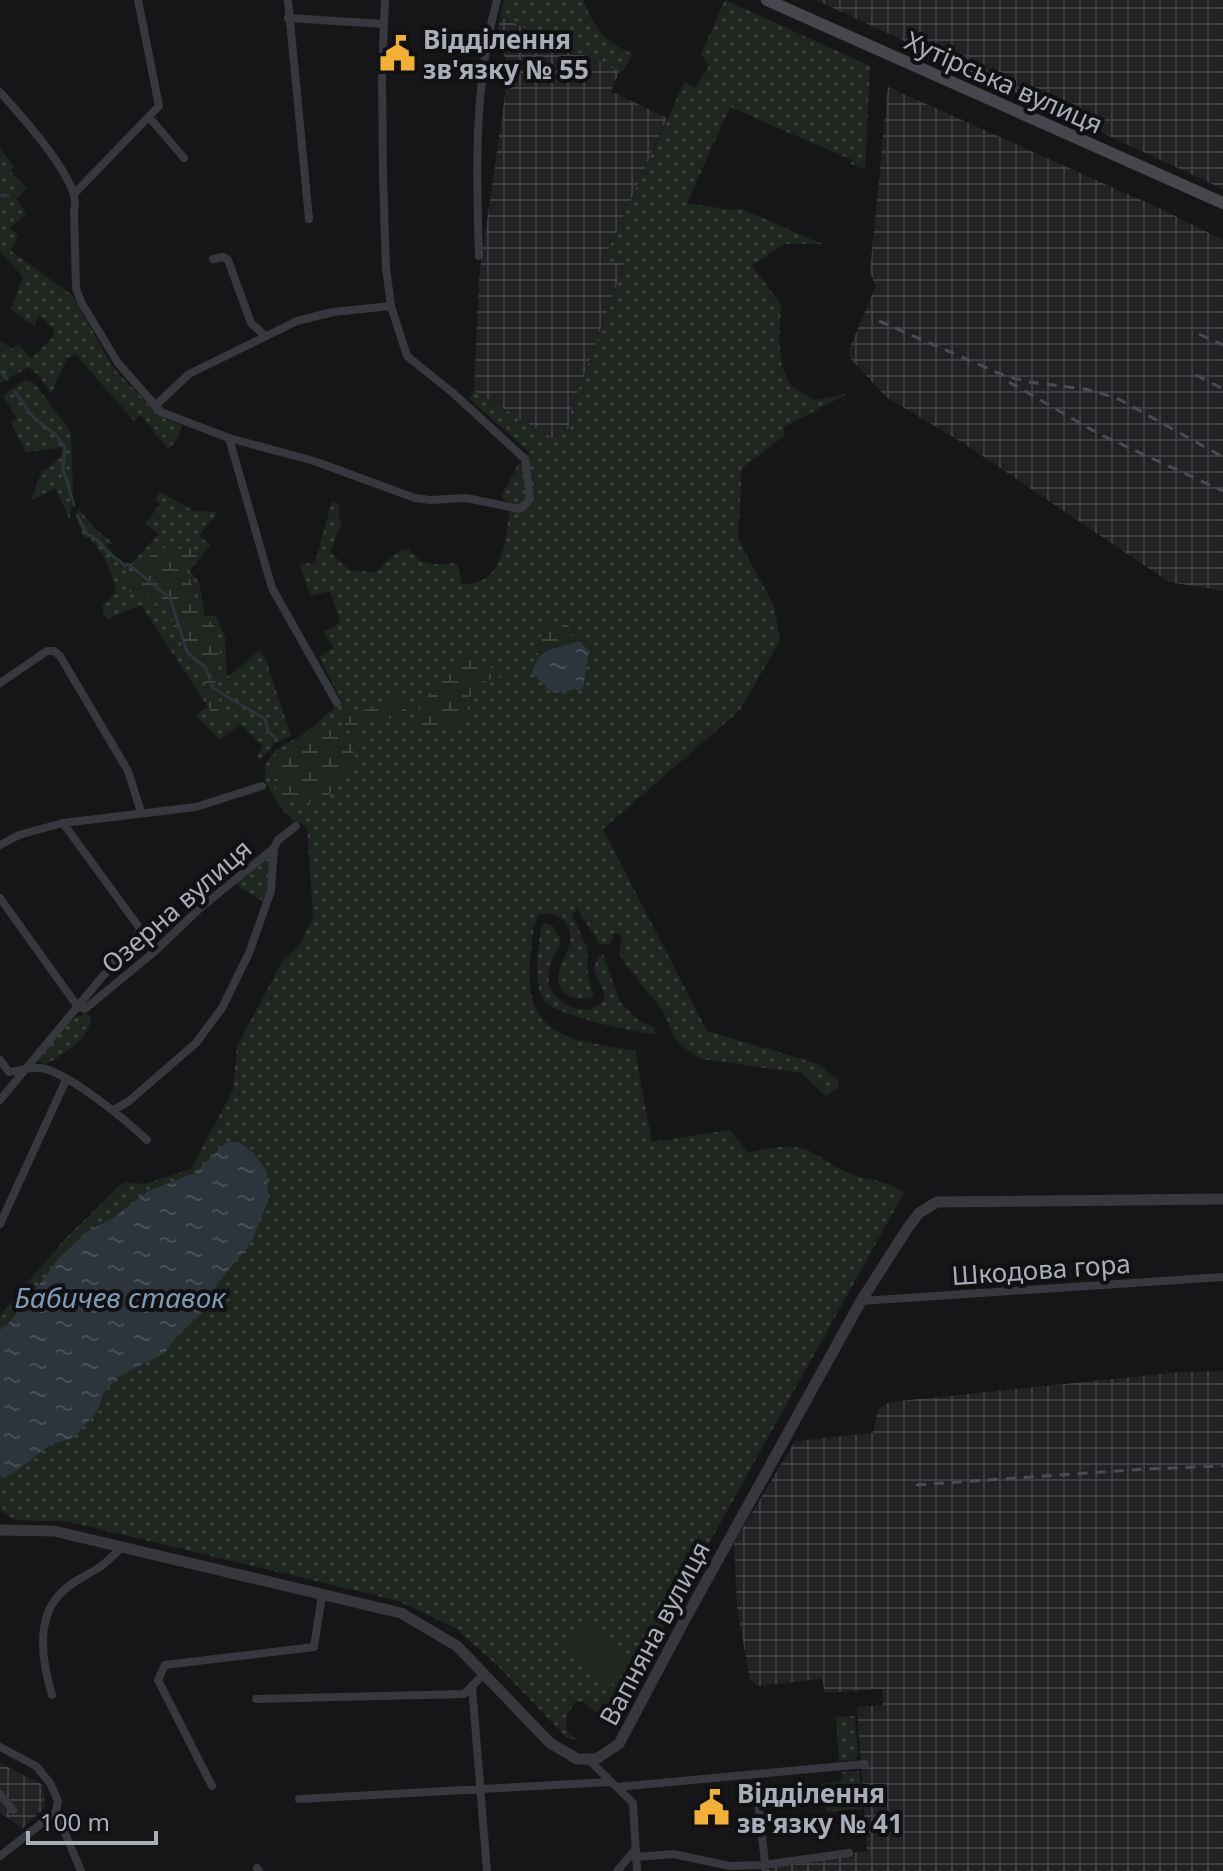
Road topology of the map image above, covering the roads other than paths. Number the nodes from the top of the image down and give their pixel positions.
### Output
1 (138, 0) edge
2 (288, 0) edge
3 (385, 0) edge
4 (497, 0) edge
5 (767, 0) edge
6 (288, 18) junction
7 (384, 24) junction
8 (0, 92) edge
9 (149, 117) junction
10 (184, 158) dead end
11 (74, 194) junction
12 (1223, 203) edge
13 (309, 219) dead end
14 (479, 256) dead end
15 (213, 259) dead end
16 (391, 306) junction
17 (265, 336) junction
18 (155, 406) junction
19 (229, 438) junction
20 (0, 683) edge
21 (337, 703) dead end
22 (262, 786) dead end
23 (141, 812) junction
24 (63, 823) junction
25 (296, 826) dead end
26 (0, 845) edge
27 (274, 848) junction
28 (0, 898) edge
29 (78, 1007) junction
30 (0, 1060) edge
31 (26, 1070) junction
32 (66, 1080) junction
33 (0, 1100) edge
34 (114, 1110) junction
35 (147, 1140) dead end
36 (1223, 1199) edge
37 (0, 1224) edge
38 (1223, 1277) edge
39 (861, 1301) junction
40 (0, 1530) edge
41 (124, 1546) junction
42 (322, 1595) junction
43 (484, 1674) junction
44 (472, 1686) junction
45 (52, 1695) dead end
46 (256, 1699) dead end
47 (0, 1747) edge
48 (589, 1760) junction
49 (865, 1764) dead end
50 (614, 1785) junction
51 (212, 1786) dead end
52 (481, 1790) junction
53 (0, 1794) edge
54 (299, 1799) dead end
55 (758, 1801) dead end
56 (13, 1810) dead end
57 (56, 1812) junction
58 (849, 1853) dead end
59 (636, 1854) junction
60 (0, 1856) edge
61 (764, 1868) edge
62 (81, 1871) edge
63 (487, 1871) edge
64 (617, 1871) edge
65 (637, 1871) edge

1 - 9 street
2 - 6 street
3 - 7 street
4 - 14 street
5 - 12 main road, Хутірська вулиця
6 - 7 street
6 - 13 street
7 - 16 street
8 - 11 street
9 - 10 street
9 - 11 street
11 - 18 street
15 - 17 street
16 - 17 street
16 - 19 street
17 - 18 street
18 - 19 street
19 - 21 street
20 - 23 street
22 - 23 street
23 - 24 street
24 - 26 street
24 - 29 street
25 - 27 street, Озерна вулиця
27 - 29 street, Озерна вулиця
27 - 34 street
28 - 29 street
29 - 31 street
30 - 31 street
31 - 32 street
31 - 33 street
32 - 34 street
32 - 37 street
34 - 35 street
36 - 39 street, Вапняна вулиця
38 - 39 street, Шкодова гора
39 - 48 street, Вапняна вулиця
40 - 41 street
41 - 42 street
41 - 45 street
42 - 43 street
42 - 51 street
43 - 44 street
43 - 48 street
44 - 46 street
44 - 52 street
47 - 57 street
48 - 50 street
49 - 50 street
50 - 52 street
50 - 59 street
52 - 54 street
52 - 63 street
53 - 56 street
55 - 61 street
57 - 60 street
57 - 62 street
58 - 61 street
59 - 61 street
59 - 64 street
59 - 65 street

